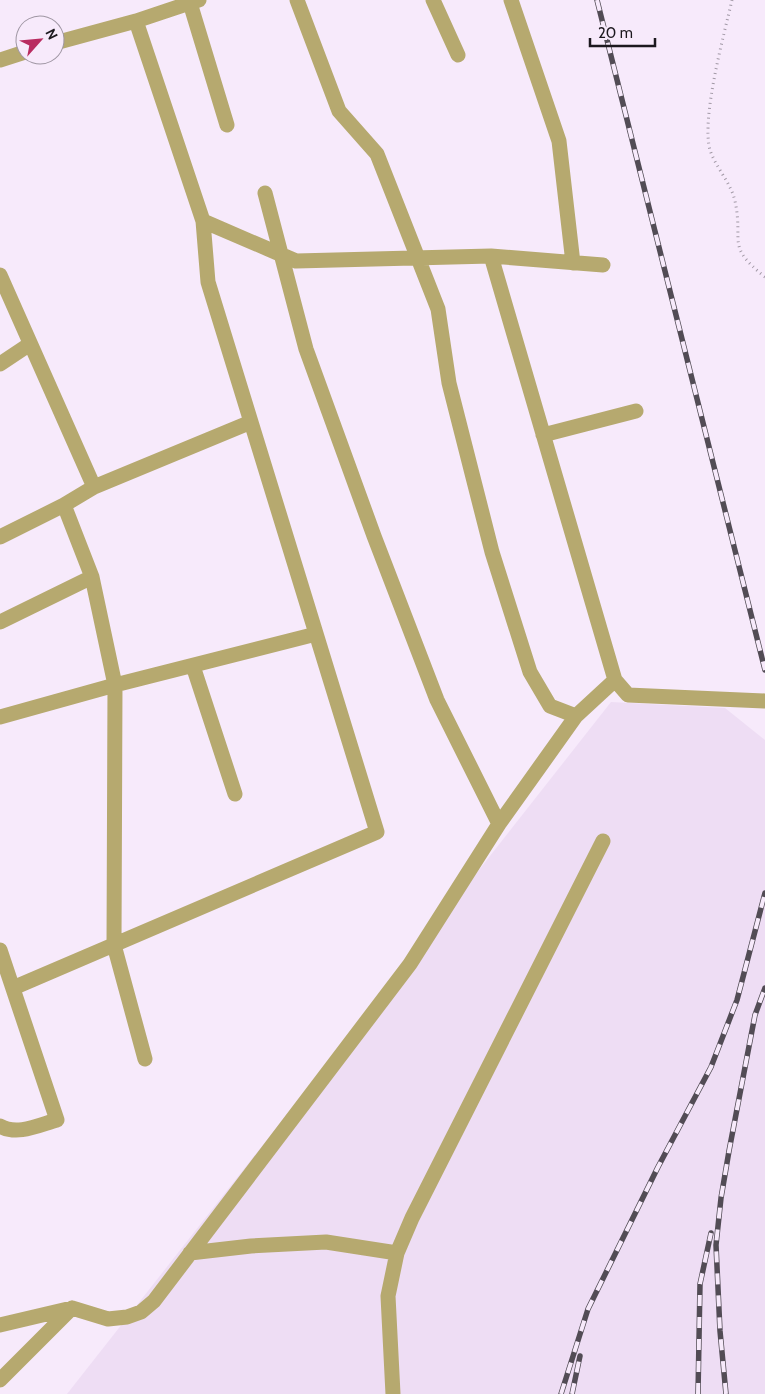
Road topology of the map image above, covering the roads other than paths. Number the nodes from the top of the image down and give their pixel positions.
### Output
1 (297, 0) edge
2 (433, 0) edge
3 (511, 0) edge
4 (195, 2) edge
5 (136, 21) junction
6 (65, 41) edge
7 (458, 54) dead end
8 (15, 55) edge
9 (0, 60) edge
10 (227, 125) dead end
11 (265, 193) dead end
12 (203, 221) junction
13 (281, 254) junction
14 (491, 256) junction
15 (418, 259) junction
16 (573, 263) junction
17 (603, 265) dead end
18 (0, 275) edge
19 (30, 344) junction
20 (0, 364) edge
21 (636, 411) dead end
22 (251, 422) junction
23 (543, 435) junction
24 (94, 487) junction
25 (64, 505) junction
26 (0, 537) edge
27 (92, 577) junction
28 (0, 622) edge
29 (316, 634) junction
30 (193, 666) junction
31 (614, 680) junction
32 (115, 685) junction
33 (765, 701) edge
34 (576, 716) junction
35 (0, 717) edge
36 (235, 794) dead end
37 (499, 824) junction
38 (603, 841) dead end
39 (114, 944) junction
40 (0, 950) edge
41 (12, 988) junction
42 (145, 1059) dead end
43 (0, 1126) edge
44 (190, 1253) junction
45 (397, 1253) junction
46 (72, 1308) junction
47 (0, 1325) edge
48 (0, 1380) edge
49 (394, 1394) edge

1 - 15 street
2 - 7 street
3 - 16 street
4 - 5 street
4 - 10 street
5 - 6 street
5 - 12 street
8 - 9 street
11 - 13 street
12 - 13 street
12 - 22 street
13 - 15 street
13 - 37 street
14 - 15 street
14 - 16 street
14 - 23 street
15 - 34 street
16 - 17 street
18 - 19 street
19 - 20 street
19 - 24 street
21 - 23 street
22 - 24 street
22 - 29 street
23 - 31 street
24 - 25 street
25 - 26 street
25 - 27 street
27 - 28 street
27 - 32 street
29 - 30 street
29 - 39 street
30 - 32 street
30 - 36 street
31 - 33 street
31 - 34 street
32 - 35 street
32 - 39 street
34 - 37 street
37 - 44 street
38 - 45 street
39 - 41 street
39 - 42 street
40 - 41 street
41 - 43 street
44 - 45 street
44 - 46 street
45 - 49 street
46 - 47 street
46 - 48 street

